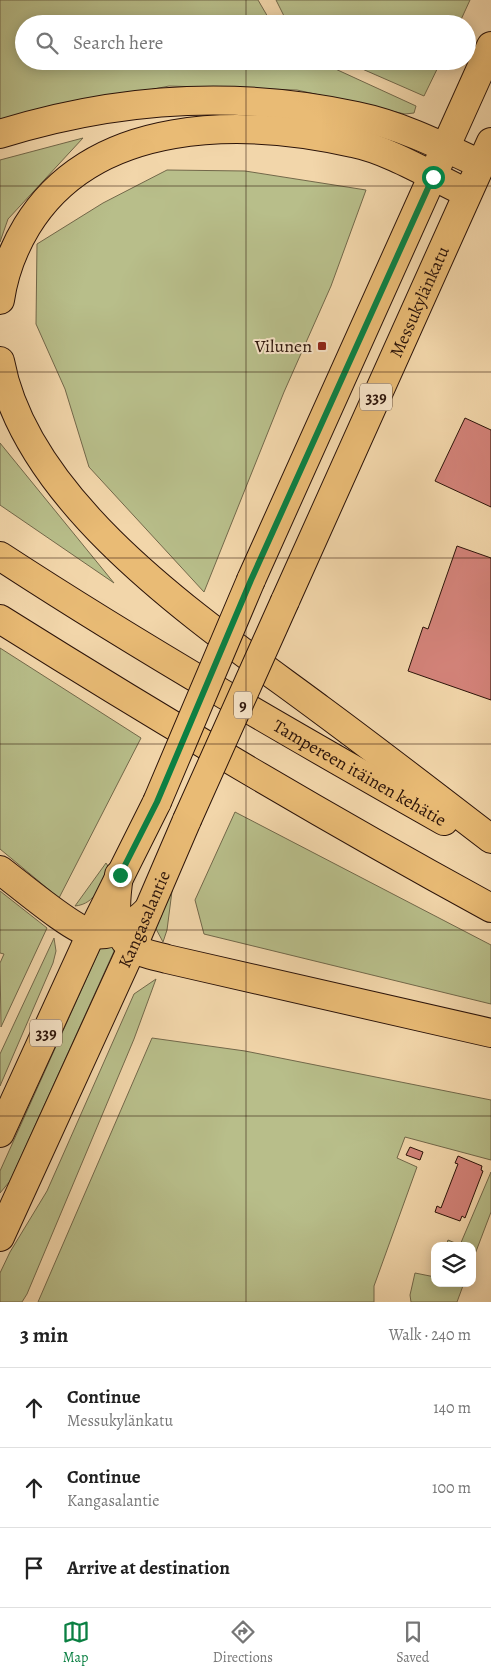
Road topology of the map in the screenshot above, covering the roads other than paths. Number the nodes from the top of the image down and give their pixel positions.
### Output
1 (491, 46) edge
2 (0, 134) edge
3 (446, 148) junction
4 (486, 153) edge
5 (433, 177) junction
6 (467, 193) junction
7 (0, 300) edge
8 (0, 360) edge
9 (0, 556) edge
10 (285, 600) joint
11 (0, 619) edge
12 (491, 839) edge
13 (491, 847) edge
14 (0, 870) edge
15 (120, 875) junction
16 (491, 908) edge
17 (91, 934) junction
18 (126, 939) junction
19 (491, 1033) edge
20 (0, 1133) edge
21 (0, 1237) edge

1 - 3 main road, 339
2 - 3 main road
3 - 4 main road
3 - 5 main road, 339
4 - 6 main road, Messukylänkatu / 339
5 - 6 main road
5 - 7 main road
5 - 15 main road, 339, bridge
6 - 10 main road, Messukylänkatu / 339
8 - 12 main road
9 - 13 main road, Tampereen itäinen kehätie / 9
10 - 18 main road, Kangasalantie / 339, bridge
11 - 16 main road
14 - 17 main road
15 - 17 main road, 339
15 - 18 main road
17 - 18 main road
17 - 20 main road, 339
18 - 19 main road
18 - 21 main road, Kangasalantie / 339

